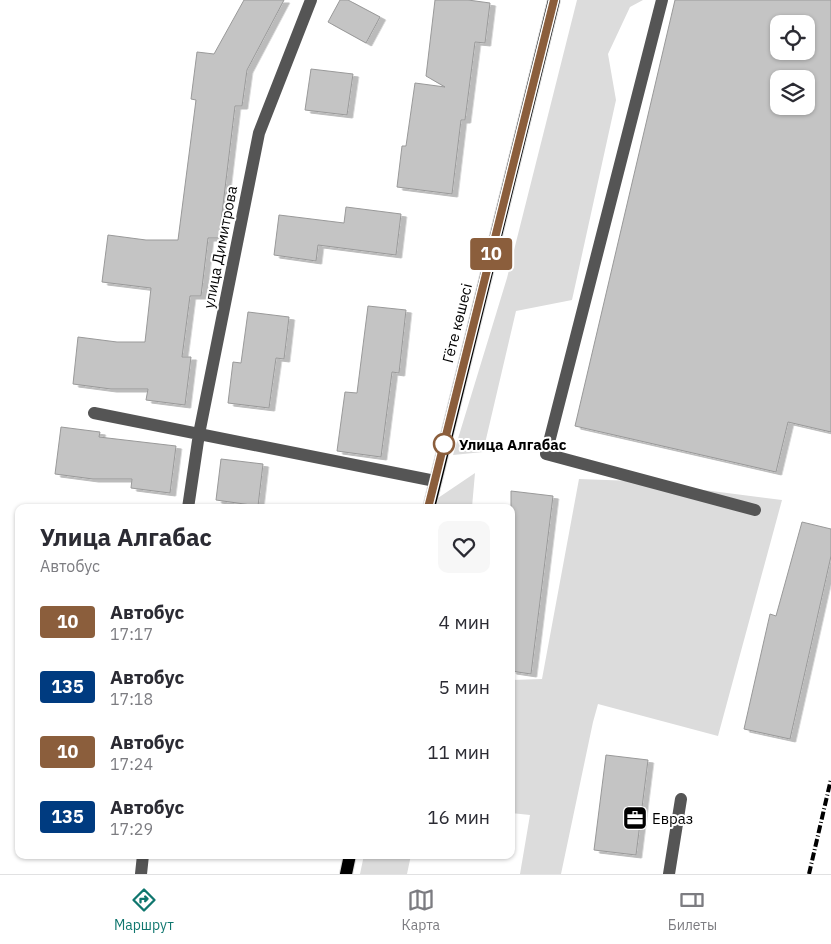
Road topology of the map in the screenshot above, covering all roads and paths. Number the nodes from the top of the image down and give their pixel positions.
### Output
1 (310, 0) edge
2 (554, 0) edge
3 (662, 0) edge
4 (94, 413) dead end
5 (199, 434) junction
6 (435, 481) junction
7 (189, 504) edge
8 (429, 504) edge
9 (755, 510) dead end
10 (681, 799) dead end
11 (143, 859) edge
12 (349, 859) edge
13 (141, 874) edge
14 (346, 874) edge
15 (669, 874) edge

1 - 5 street, улица Димитрова
2 - 6 main road, Гёте көшесі
3 - 9 street
4 - 5 street
5 - 6 street
5 - 7 street, улица Димитрова
6 - 8 main road, Гёте көшесі
10 - 15 street
11 - 13 street
12 - 14 main road

